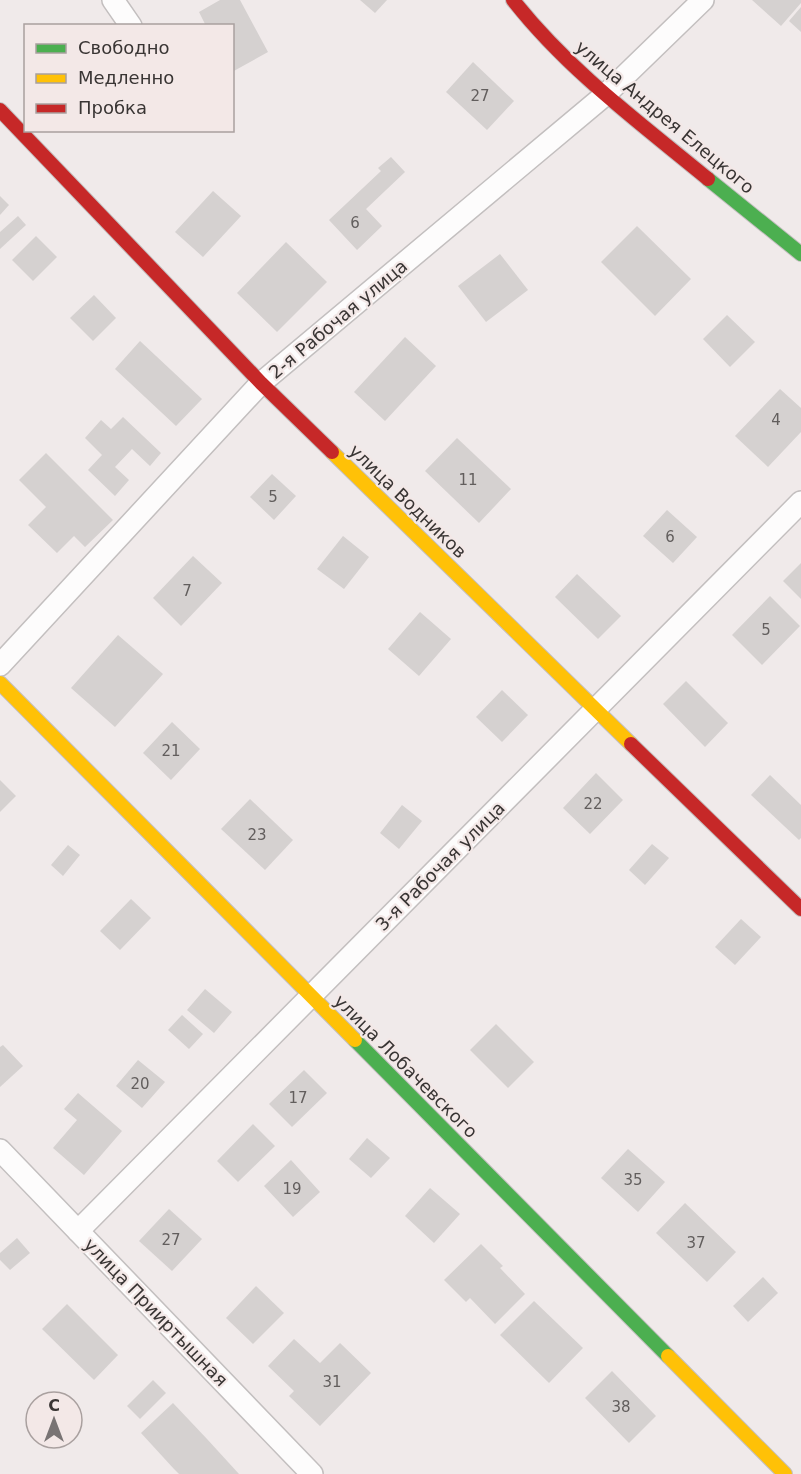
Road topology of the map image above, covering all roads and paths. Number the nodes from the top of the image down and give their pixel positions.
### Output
1 (113, 0) edge
2 (513, 0) edge
3 (703, 0) edge
4 (130, 24) edge
5 (605, 95) junction
6 (0, 110) edge
7 (801, 254) edge
8 (261, 383) junction
9 (801, 502) edge
10 (0, 665) edge
11 (0, 683) edge
12 (596, 709) junction
13 (801, 909) edge
14 (311, 996) junction
15 (0, 1150) edge
16 (78, 1231) junction
17 (312, 1474) edge
18 (785, 1474) edge

1 - 4 street
2 - 5 street, улица Андрея Елецкого
3 - 5 street, 2-я Рабочая улица
5 - 7 street, улица Андрея Елецкого
5 - 8 street, 2-я Рабочая улица
6 - 8 street, улица Водников
8 - 10 street, 2-я Рабочая улица
8 - 12 street, улица Водников
9 - 12 street, 3-я Рабочая улица
11 - 14 street, улица Лобачевского
12 - 13 street, улица Водников
12 - 14 street, 3-я Рабочая улица
14 - 16 street, 3-я Рабочая улица
14 - 18 street, улица Лобачевского
15 - 16 street, улица Прииртышная
16 - 17 street, улица Прииртышная

